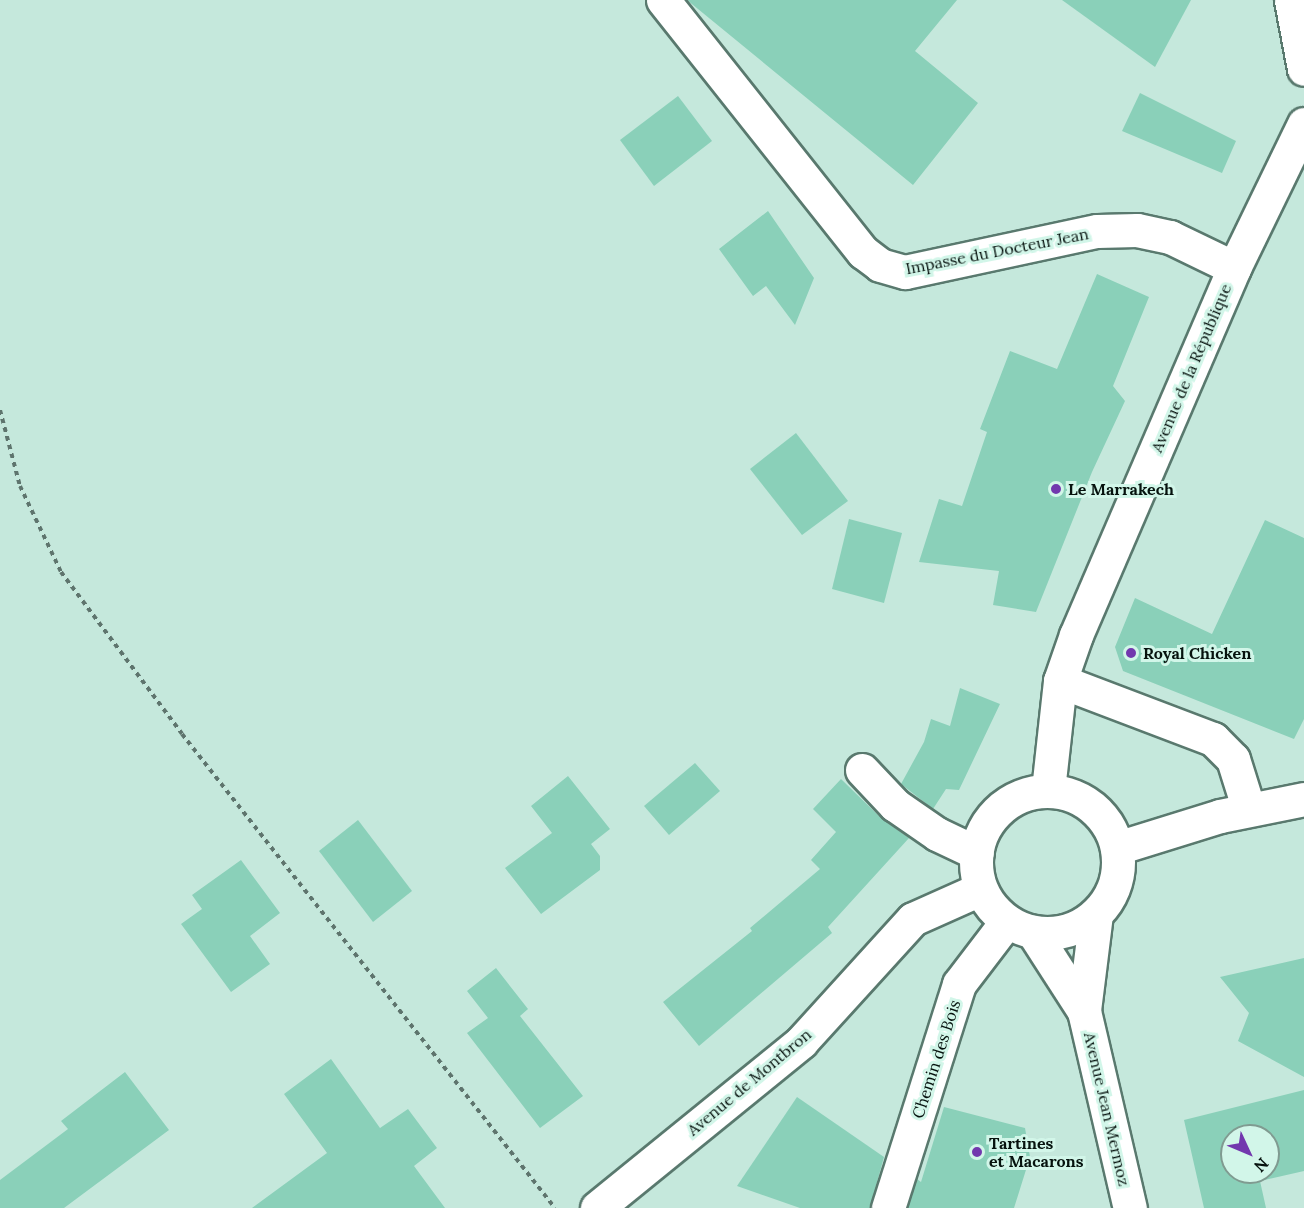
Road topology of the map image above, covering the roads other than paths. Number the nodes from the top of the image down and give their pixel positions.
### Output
1 (663, 0) edge
2 (1291, 0) edge
3 (1304, 69) edge
4 (1304, 124) edge
5 (1234, 268) junction
6 (1060, 681) junction
7 (862, 770) dead end
8 (1048, 790) junction
9 (1304, 799) edge
10 (1249, 810) junction
11 (1117, 848) junction
12 (977, 853) junction
13 (980, 889) junction
14 (1096, 914) junction
15 (1020, 927) junction
16 (1084, 1011) junction
17 (597, 1208) edge
18 (888, 1208) edge
19 (1130, 1208) edge

1 - 5 main road, Impasse du Docteur Jean
2 - 3 main road
4 - 5 main road, Avenue de la République
5 - 6 main road, Avenue de la République
6 - 8 main road, Avenue de la République
6 - 10 main road
7 - 12 main road
8 - 11 main road
8 - 12 main road
9 - 10 main road
10 - 11 main road
11 - 14 main road
12 - 13 main road
13 - 15 main road
13 - 17 main road, Avenue de Montbron
14 - 15 main road
14 - 16 main road, Avenue Jean Mermoz
15 - 16 main road, Avenue Jean Mermoz
15 - 18 main road, Chemin des Bois
16 - 19 main road, Avenue Jean Mermoz

